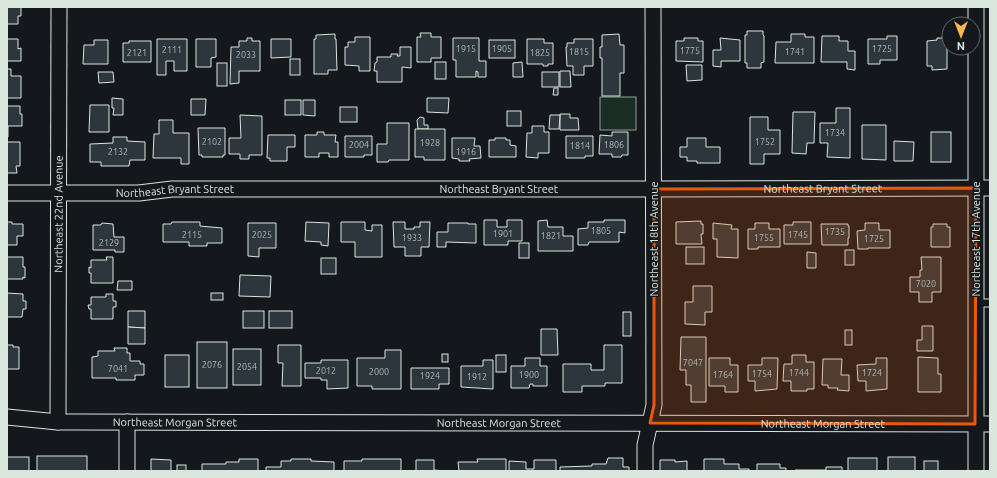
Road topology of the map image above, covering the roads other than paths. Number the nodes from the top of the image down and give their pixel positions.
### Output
1 (59, 7) edge
2 (653, 7) edge
3 (976, 7) edge
4 (983, 188) edge
5 (654, 189) junction
6 (7, 193) edge
7 (59, 193) junction
8 (983, 303) edge
9 (7, 417) edge
10 (58, 422) junction
11 (127, 422) junction
12 (650, 423) junction
13 (983, 424) edge
14 (127, 471) edge
15 (645, 471) edge
16 (976, 471) edge

1 - 7 street, Northeast 22nd Avenue
2 - 5 street, Northeast 18th Avenue
3 - 4 street, Northeast 17th Avenue
4 - 5 street, Northeast Bryant Street
4 - 8 street, Northeast 17th Avenue
5 - 7 street, Northeast Bryant Street
5 - 12 street, Northeast 18th Avenue
6 - 7 street, Northeast Bryant Street
7 - 10 street, Northeast 22nd Avenue
8 - 13 street, Northeast 17th Avenue
9 - 10 street, Northeast Morgan Street
10 - 11 street, Northeast Morgan Street
11 - 12 street, Northeast Morgan Street
11 - 14 street
12 - 13 street, Northeast Morgan Street
12 - 15 street, Northeast 18th Avenue
13 - 16 street, Northeast 17th Avenue

